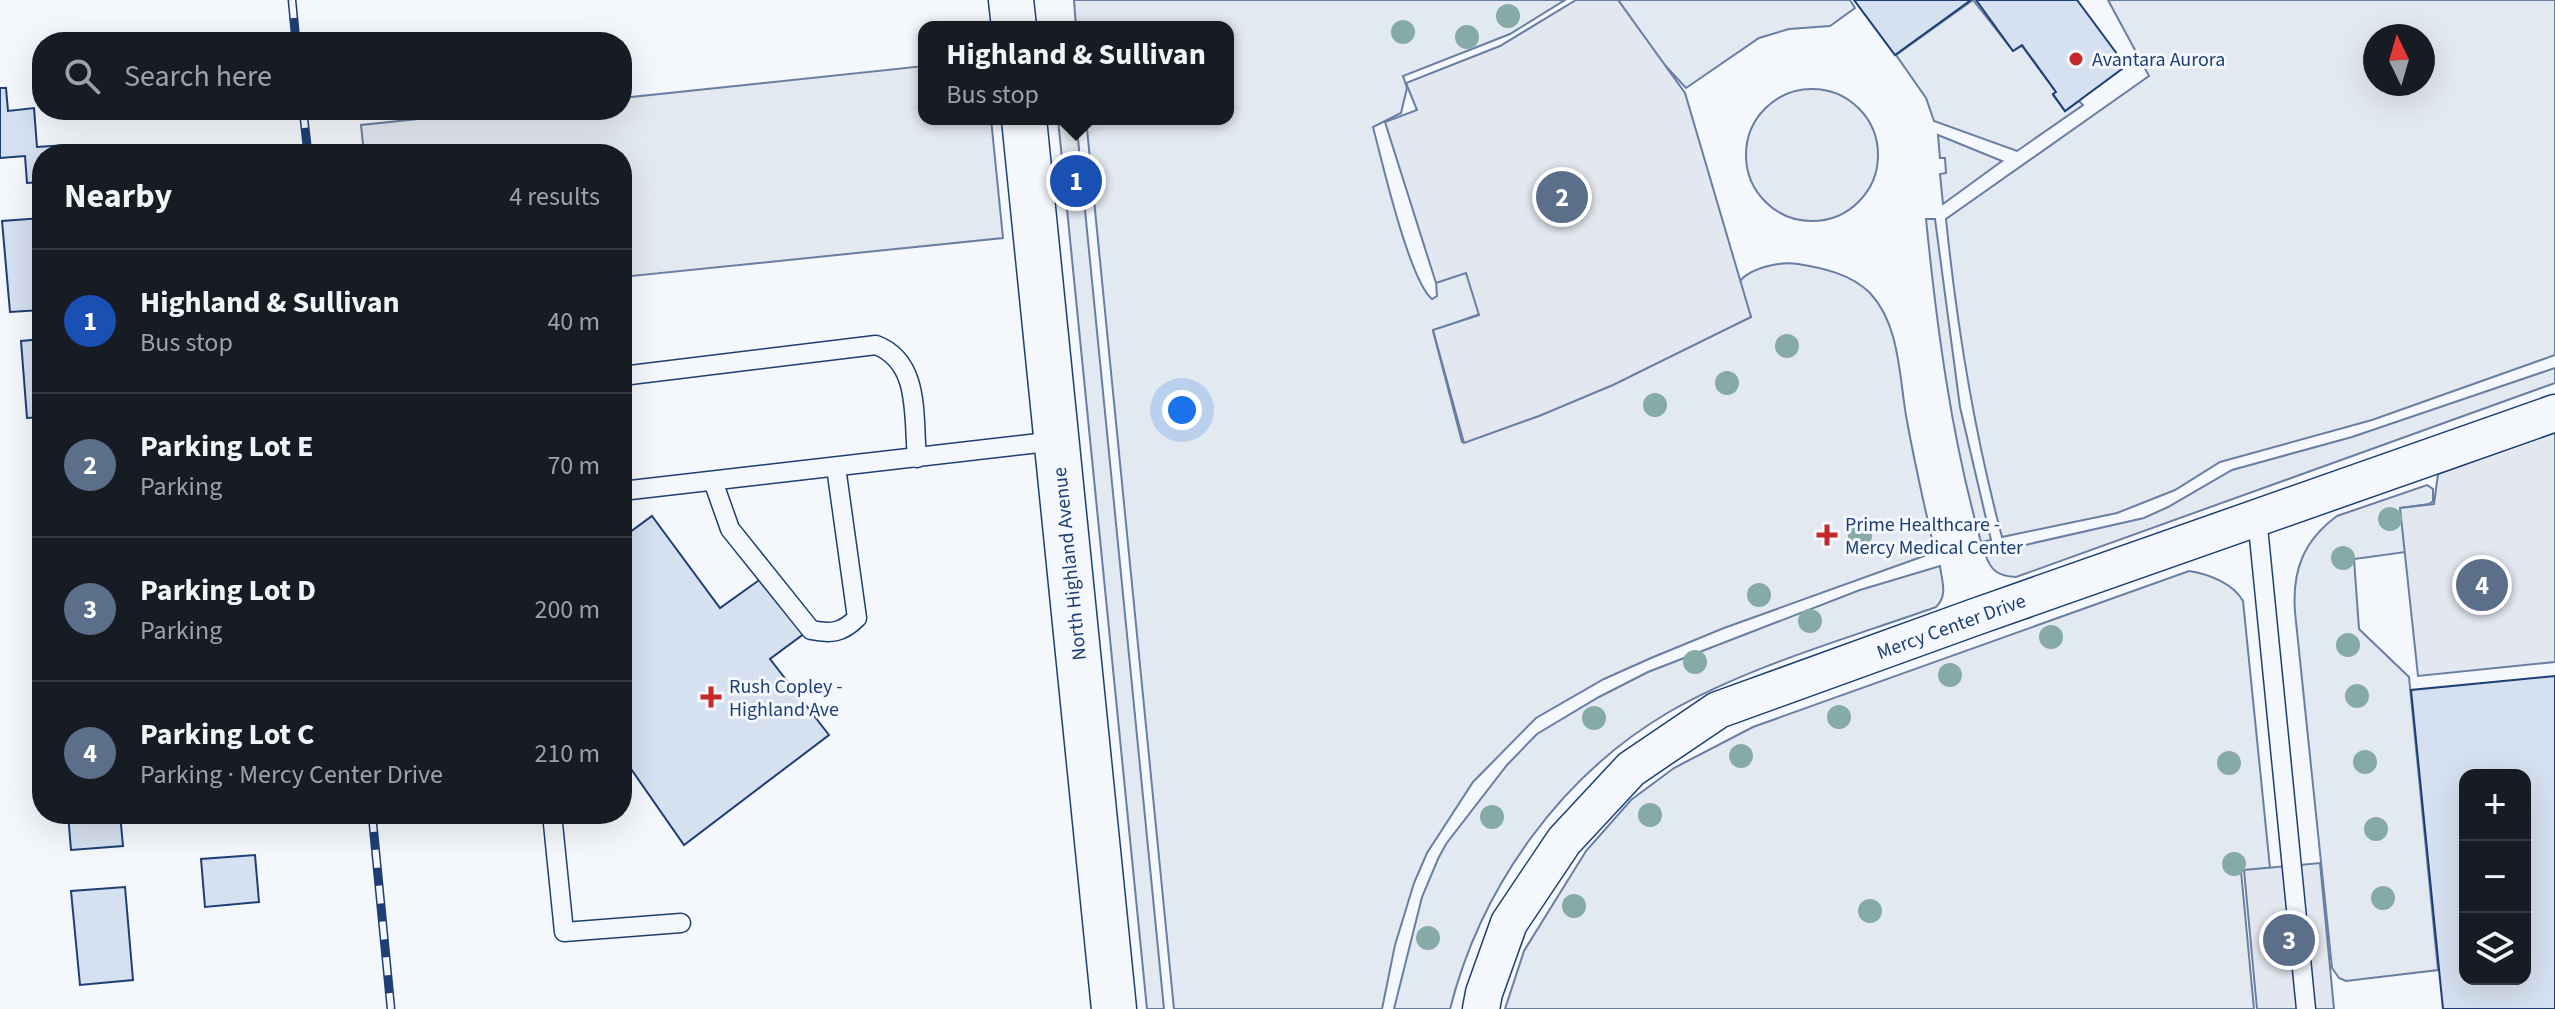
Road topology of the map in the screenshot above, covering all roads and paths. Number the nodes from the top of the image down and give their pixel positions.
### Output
1 (1011, 0) edge
2 (1013, 21) edge
3 (1025, 125) edge
4 (632, 375) edge
5 (2555, 413) edge
6 (1056, 441) junction
7 (917, 458) junction
8 (836, 467) junction
9 (713, 481) junction
10 (632, 490) edge
11 (2257, 517) junction
12 (553, 824) edge
13 (681, 923) dead end
14 (1114, 1009) edge
15 (1481, 1009) edge
16 (2306, 1009) edge

1 - 2 street
3 - 6 street, North Highland Avenue
4 - 7 lane
5 - 11 street, Mercy Center Drive
6 - 7 lane
6 - 14 street, North Highland Avenue
7 - 8 lane
8 - 9 lane
8 - 9 lane
9 - 10 lane
11 - 15 street, Mercy Center Drive
11 - 16 lane
12 - 13 lane

